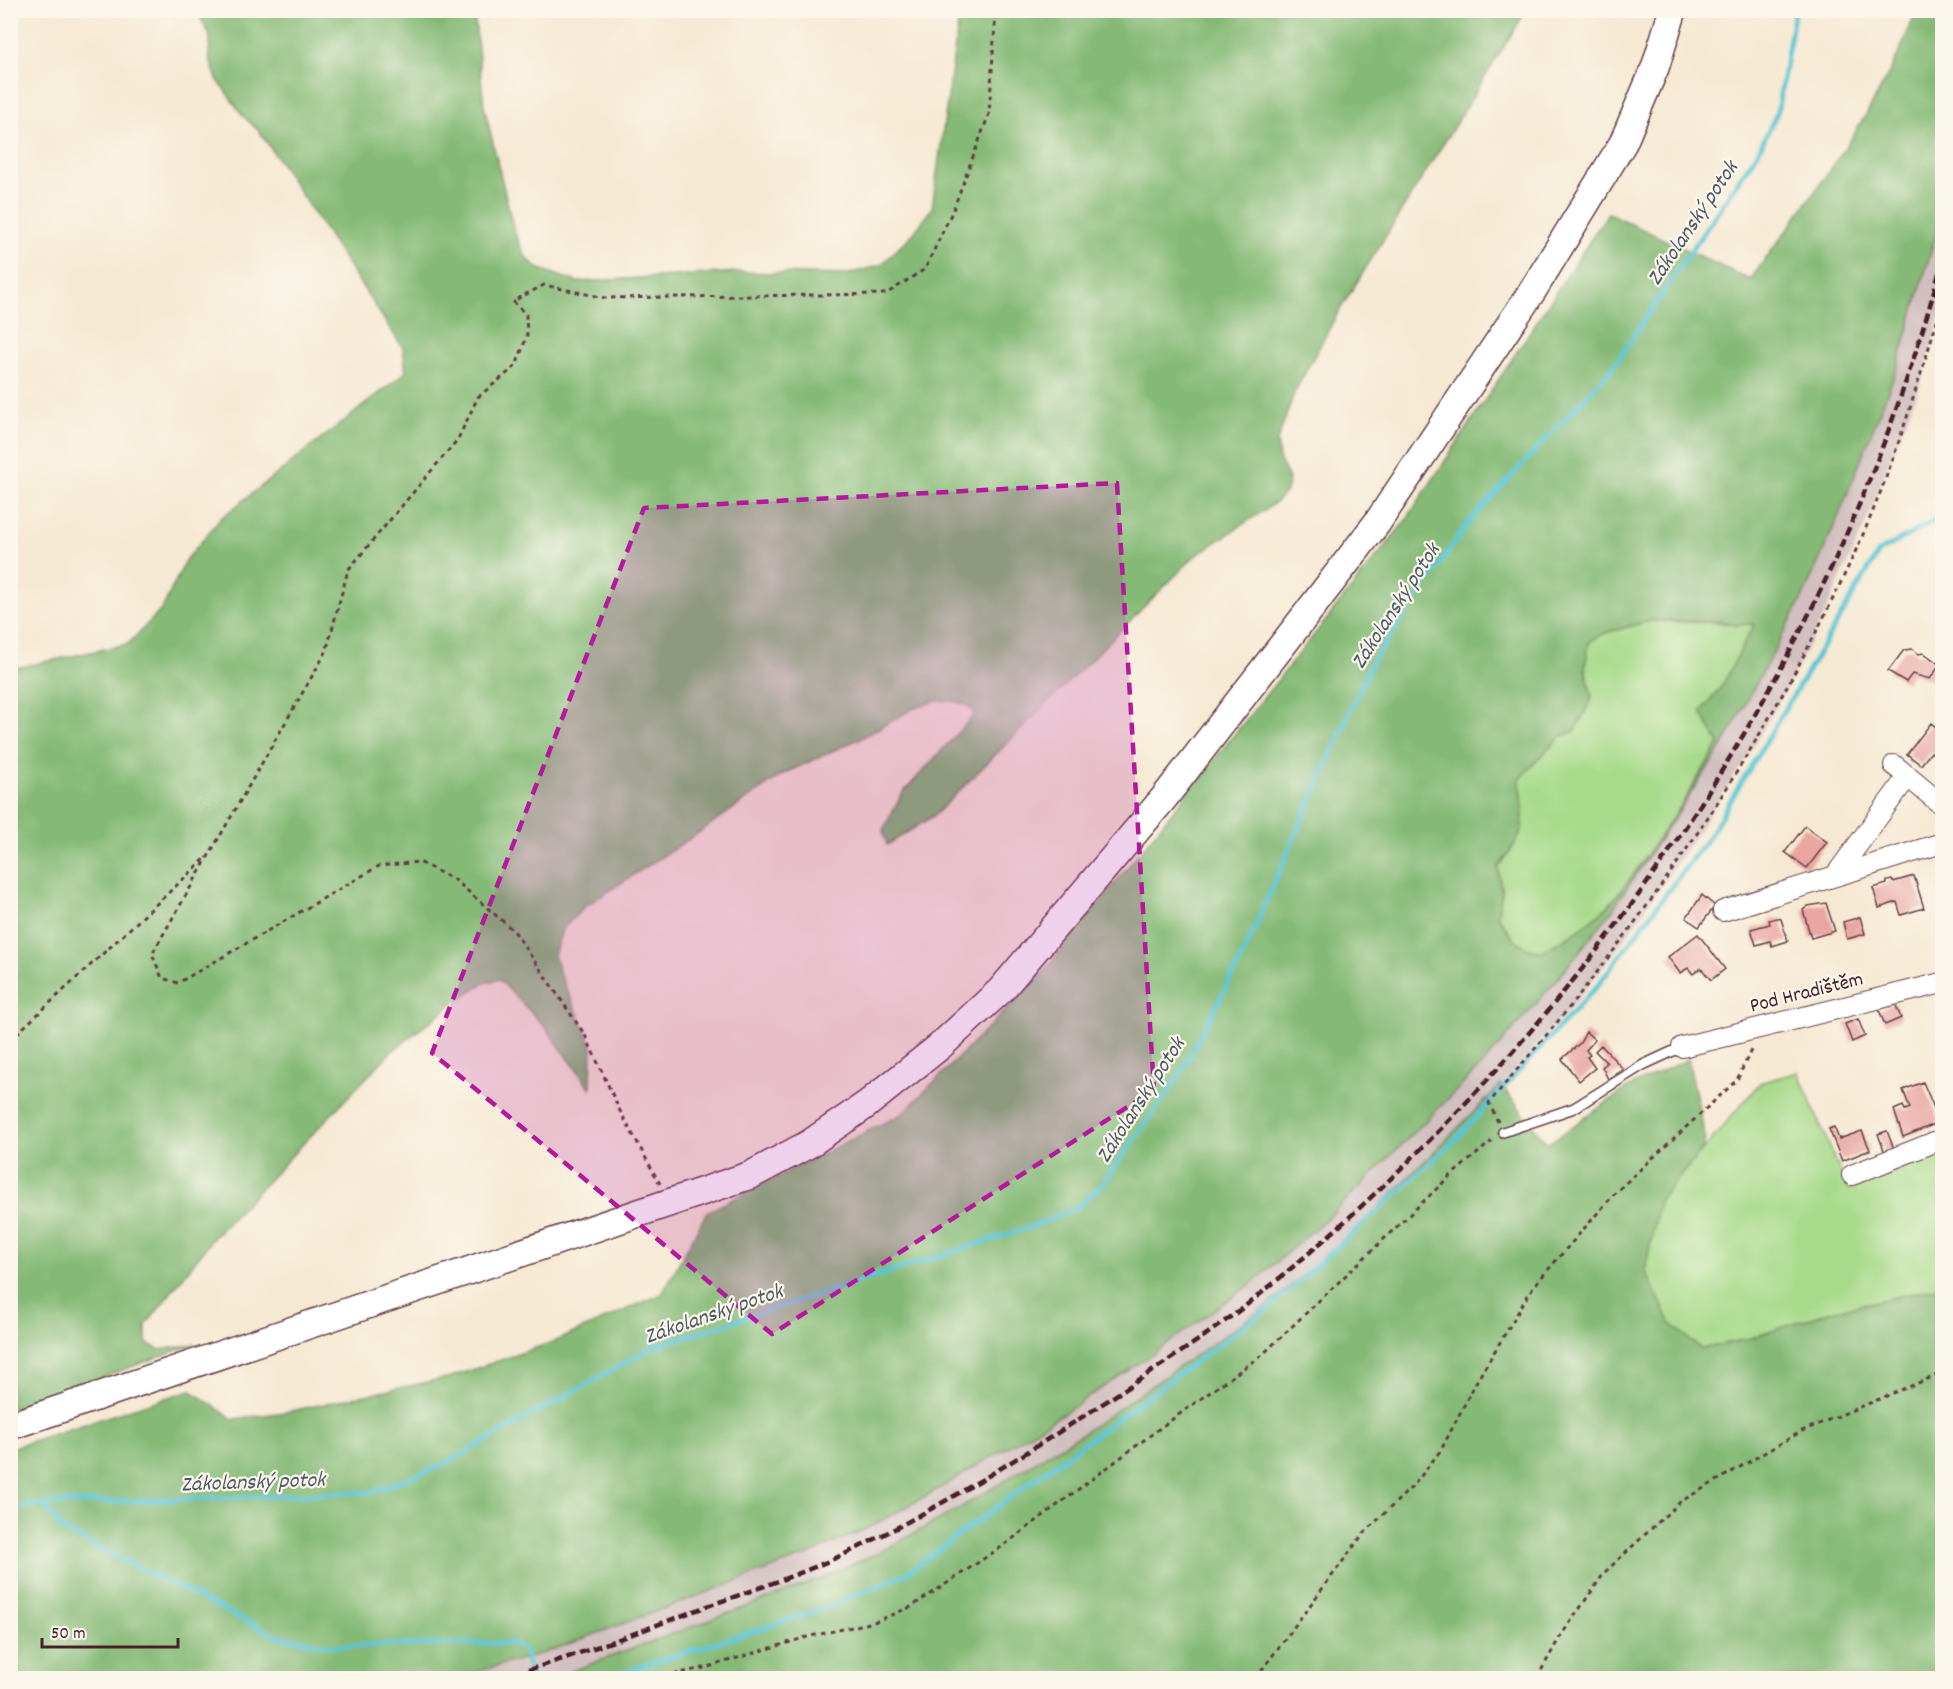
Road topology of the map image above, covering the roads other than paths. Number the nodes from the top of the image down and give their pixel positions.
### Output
1 (1673, 10) edge
2 (1942, 805) edge
3 (1942, 843) edge
4 (1835, 876) junction
5 (1723, 911) dead end
6 (1942, 983) edge
7 (1682, 1047) joint
8 (1503, 1132) road end
9 (1942, 1139) edge
10 (1852, 1175) dead end
11 (10, 1426) edge

1 - 11 main road
2 - 4 street
3 - 4 street
4 - 5 street
6 - 7 street, Pod Hradištěm
7 - 8 lane
9 - 10 street

